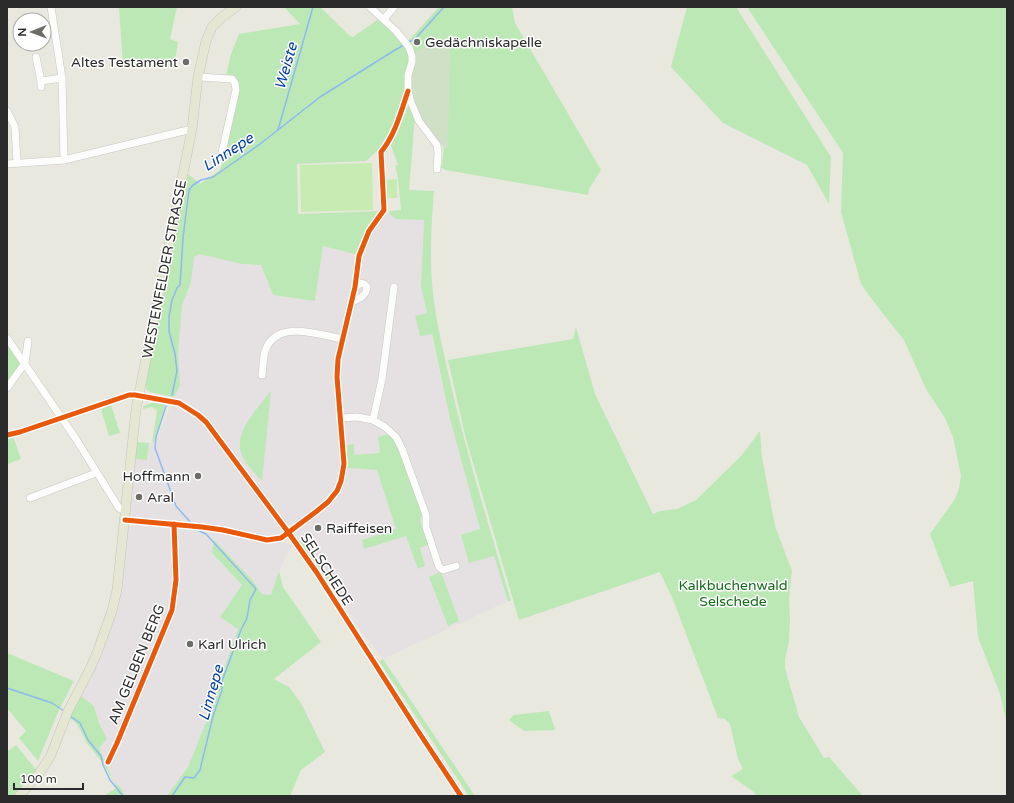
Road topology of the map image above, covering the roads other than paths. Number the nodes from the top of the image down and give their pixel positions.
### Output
1 (50, 7) edge
2 (236, 7) edge
3 (370, 7) edge
4 (394, 7) edge
5 (384, 19) junction
6 (36, 57) dead end
7 (198, 77) junction
8 (62, 78) junction
9 (408, 91) junction
10 (7, 111) edge
11 (192, 129) junction
12 (221, 157) dead end
13 (64, 160) junction
14 (17, 163) junction
15 (7, 164) edge
16 (437, 169) dead end
17 (355, 287) junction
18 (394, 287) dead end
19 (350, 303) junction
20 (7, 338) edge
21 (342, 339) junction
22 (28, 341) dead end
23 (25, 363) junction
24 (262, 375) dead end
25 (7, 388) edge
26 (139, 396) junction
27 (63, 418) junction
28 (341, 418) junction
29 (373, 420) junction
30 (7, 435) edge
31 (96, 472) junction
32 (30, 498) dead end
33 (125, 515) junction
34 (174, 524) junction
35 (288, 532) junction
36 (456, 566) dead end
37 (108, 762) dead end
38 (19, 796) edge
39 (462, 796) edge

1 - 8 street
2 - 7 main road, WESTENFELDER STRASSE
3 - 5 street
4 - 5 street
5 - 9 street
6 - 8 street
7 - 11 main road, WESTENFELDER STRASSE
7 - 12 street
8 - 13 street
9 - 16 street
9 - 17 street
10 - 14 street
11 - 13 street
11 - 26 main road, WESTENFELDER STRASSE
13 - 14 street
14 - 15 street
17 - 19 street
17 - 19 street
18 - 29 street
19 - 21 street
20 - 23 street
21 - 24 street
21 - 28 street
22 - 23 street
23 - 25 street
23 - 27 street
26 - 27 street, SELSCHEDE
26 - 33 main road, WESTENFELDER STRASSE
26 - 35 street, SELSCHEDE
27 - 30 street, SELSCHEDE
27 - 31 street
28 - 29 street
28 - 35 street
29 - 36 street
31 - 32 street
31 - 33 street
33 - 34 street
33 - 38 main road, WESTENFELDER STRASSE
34 - 35 street
34 - 37 street, AM GELBEN BERG
35 - 39 street, SELSCHEDE

